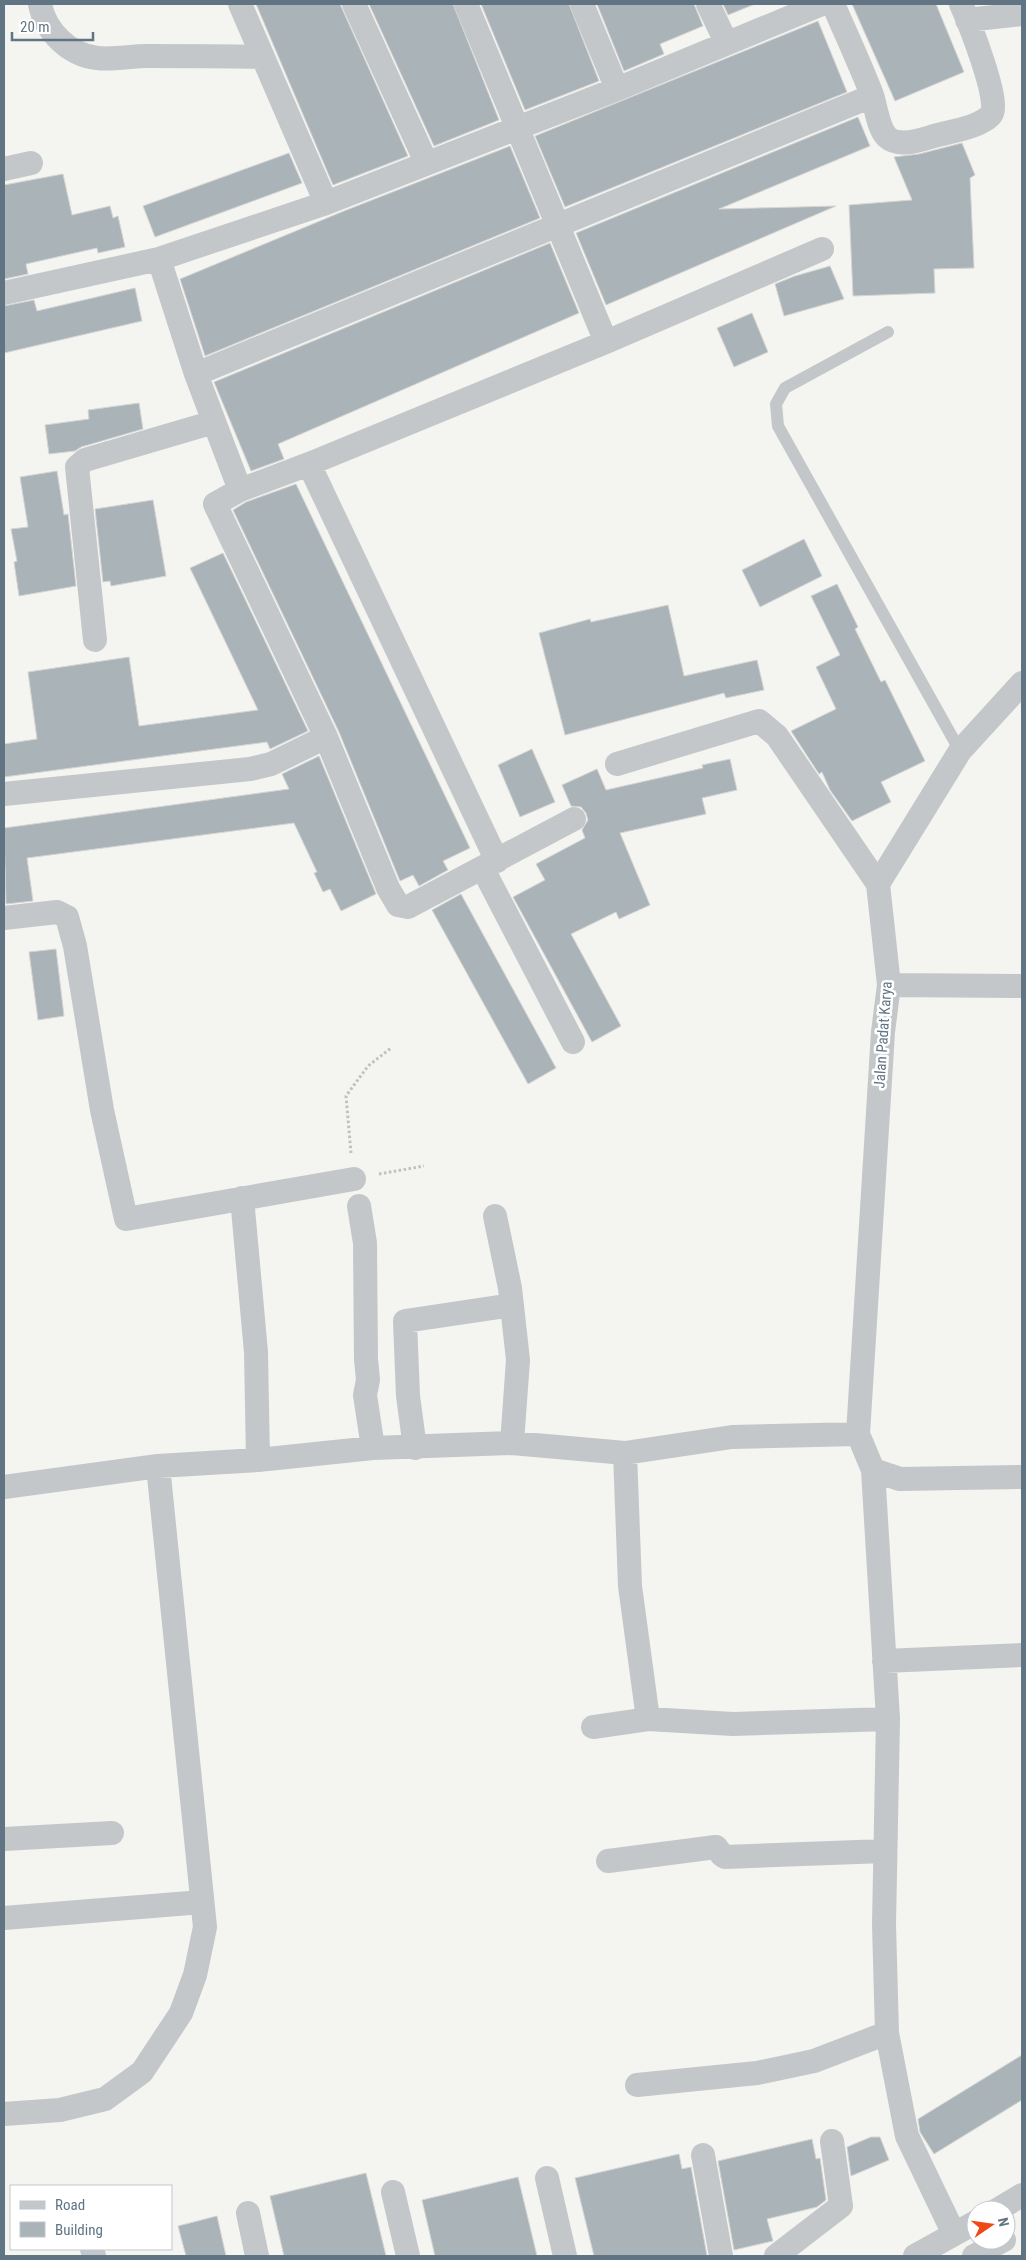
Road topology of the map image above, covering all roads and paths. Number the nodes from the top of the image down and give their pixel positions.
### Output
1 (40, 4) edge
2 (240, 4) edge
3 (354, 4) edge
4 (466, 4) edge
5 (582, 4) edge
6 (708, 4) edge
7 (822, 4) edge
8 (833, 4) edge
9 (964, 12) edge
10 (1022, 14) edge
11 (726, 42) junction
12 (262, 57) junction
13 (616, 88) junction
14 (872, 96) junction
15 (519, 128) junction
16 (426, 162) junction
17 (31, 163) dead end
18 (4, 169) edge
19 (326, 202) junction
20 (557, 227) junction
21 (822, 249) dead end
22 (159, 260) junction
23 (4, 294) edge
24 (888, 332) dead end
25 (606, 342) junction
26 (196, 374) junction
27 (214, 422) junction
28 (309, 464) junction
29 (240, 490) junction
30 (95, 640) dead end
31 (1022, 683) edge
32 (326, 737) junction
33 (960, 751) junction
34 (616, 764) dead end
35 (4, 794) edge
36 (574, 819) dead end
37 (490, 865) junction
38 (878, 884) junction
39 (4, 918) edge
40 (889, 985) junction
41 (1022, 986) edge
42 (573, 1042) dead end
43 (391, 1048) dead end
44 (424, 1166) dead end
45 (354, 1179) junction
46 (242, 1198) junction
47 (359, 1206) dead end
48 (495, 1216) dead end
49 (512, 1305) junction
50 (858, 1434) junction
51 (512, 1443) junction
52 (373, 1448) junction
53 (415, 1448) junction
54 (624, 1453) junction
55 (258, 1460) junction
56 (158, 1466) junction
57 (873, 1470) junction
58 (1022, 1478) edge
59 (4, 1487) edge
60 (1022, 1655) edge
61 (884, 1661) junction
62 (648, 1719) junction
63 (888, 1719) junction
64 (593, 1727) dead end
65 (112, 1833) dead end
66 (4, 1839) edge
67 (885, 1851) junction
68 (608, 1860) dead end
69 (202, 1902) junction
70 (4, 1918) edge
71 (886, 2033) junction
72 (637, 2085) dead end
73 (4, 2114) edge
74 (832, 2141) dead end
75 (703, 2156) dead end
76 (546, 2178) dead end
77 (393, 2192) dead end
78 (248, 2213) dead end
79 (966, 2227) edge
80 (954, 2234) junction
81 (257, 2256) edge
82 (408, 2256) edge
83 (565, 2256) edge
84 (721, 2256) edge
85 (776, 2256) edge
86 (915, 2256) edge

1 - 12 street
2 - 12 street
3 - 16 street
4 - 15 street
5 - 13 street
6 - 11 street
7 - 11 street
8 - 14 street
9 - 10 street
9 - 14 street
11 - 13 street
12 - 19 street
13 - 15 street
14 - 20 street
15 - 16 street
15 - 20 street
16 - 19 street
17 - 18 street
19 - 22 street
20 - 25 street
20 - 26 street
21 - 25 street
22 - 23 street
22 - 26 street
24 - 33 lane
25 - 28 street
26 - 27 street
27 - 29 street
27 - 30 street
28 - 29 street
28 - 37 street
29 - 32 street
31 - 33 street
32 - 35 street
32 - 37 street
33 - 38 street
34 - 38 street
36 - 37 street
37 - 42 street
38 - 40 street, Jalan Padat Karya
39 - 46 street
40 - 41 street
40 - 50 street, Jalan Padat Karya
43 - 45 path
44 - 45 path
45 - 46 street
46 - 55 street
47 - 52 street
48 - 49 street
49 - 51 street
49 - 53 street
50 - 54 street
50 - 57 street
51 - 53 street
51 - 54 street
52 - 53 street
52 - 55 street
54 - 62 street
55 - 56 street
56 - 59 street
56 - 69 street
57 - 58 street
57 - 61 street
60 - 61 street
61 - 63 street
62 - 63 street
62 - 64 street
63 - 67 street
65 - 66 street
67 - 68 street
67 - 71 street
69 - 70 street
69 - 73 street
71 - 72 street
71 - 80 street
74 - 85 street
75 - 84 street
76 - 83 street
77 - 82 street
78 - 81 street
79 - 80 street
80 - 86 street

